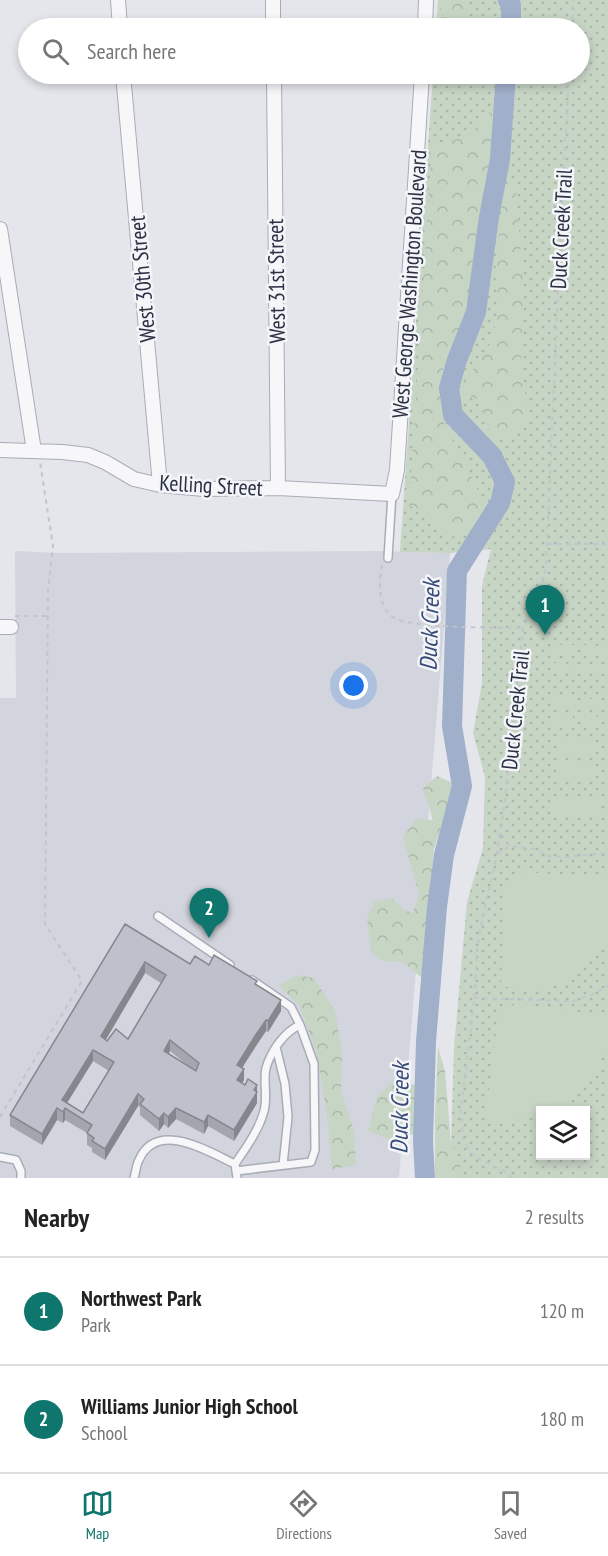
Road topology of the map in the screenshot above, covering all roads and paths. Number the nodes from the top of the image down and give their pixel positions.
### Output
1 (118, 0) edge
2 (273, 0) edge
3 (426, 0) edge
4 (573, 0) edge
5 (119, 18) edge
6 (273, 18) edge
7 (425, 18) edge
8 (572, 18) edge
9 (124, 84) edge
10 (274, 84) edge
11 (421, 84) edge
12 (568, 84) edge
13 (0, 229) edge
14 (6, 303) edge
15 (0, 450) edge
16 (34, 451) junction
17 (160, 485) junction
18 (278, 488) junction
19 (392, 494) junction
20 (548, 544) junction
21 (608, 544) edge
22 (388, 558) joint
23 (48, 616) junction
24 (6, 627) edge
25 (523, 628) junction
26 (500, 833) junction
27 (510, 846) junction
28 (608, 853) edge
29 (497, 854) junction
30 (158, 916) dead end
31 (234, 968) edge
32 (243, 974) edge
33 (608, 986) edge
34 (474, 998) junction
35 (300, 1025) junction
36 (276, 1047) junction
37 (0, 1117) edge
38 (0, 1157) edge
39 (283, 1166) junction
40 (236, 1171) edge
41 (21, 1178) edge
42 (134, 1178) edge
43 (511, 1178) edge

1 - 5 street
2 - 6 street
3 - 7 street
4 - 8 path
9 - 17 street, West 30th Street
10 - 18 street, West 31st Street
11 - 19 street, West George Washington Boulevard
12 - 20 path, Duck Creek Trail
13 - 14 street
14 - 16 street
15 - 16 street, Kelling Street
16 - 17 street, Kelling Street
16 - 23 path
17 - 18 street, Kelling Street
18 - 19 street, Kelling Street
19 - 22 lane
20 - 21 path
20 - 25 path, Duck Creek Trail
22 - 25 path
23 - 24 path
23 - 37 path
25 - 26 path, Duck Creek Trail
26 - 27 path
26 - 29 path, Duck Creek Trail
27 - 28 path
27 - 29 path
29 - 34 path, Duck Creek Trail
30 - 31 lane
32 - 35 lane
33 - 34 path
34 - 43 path, Duck Creek Trail
35 - 36 lane
35 - 39 lane
36 - 39 lane
36 - 40 lane
38 - 41 lane
39 - 40 lane
40 - 42 lane

